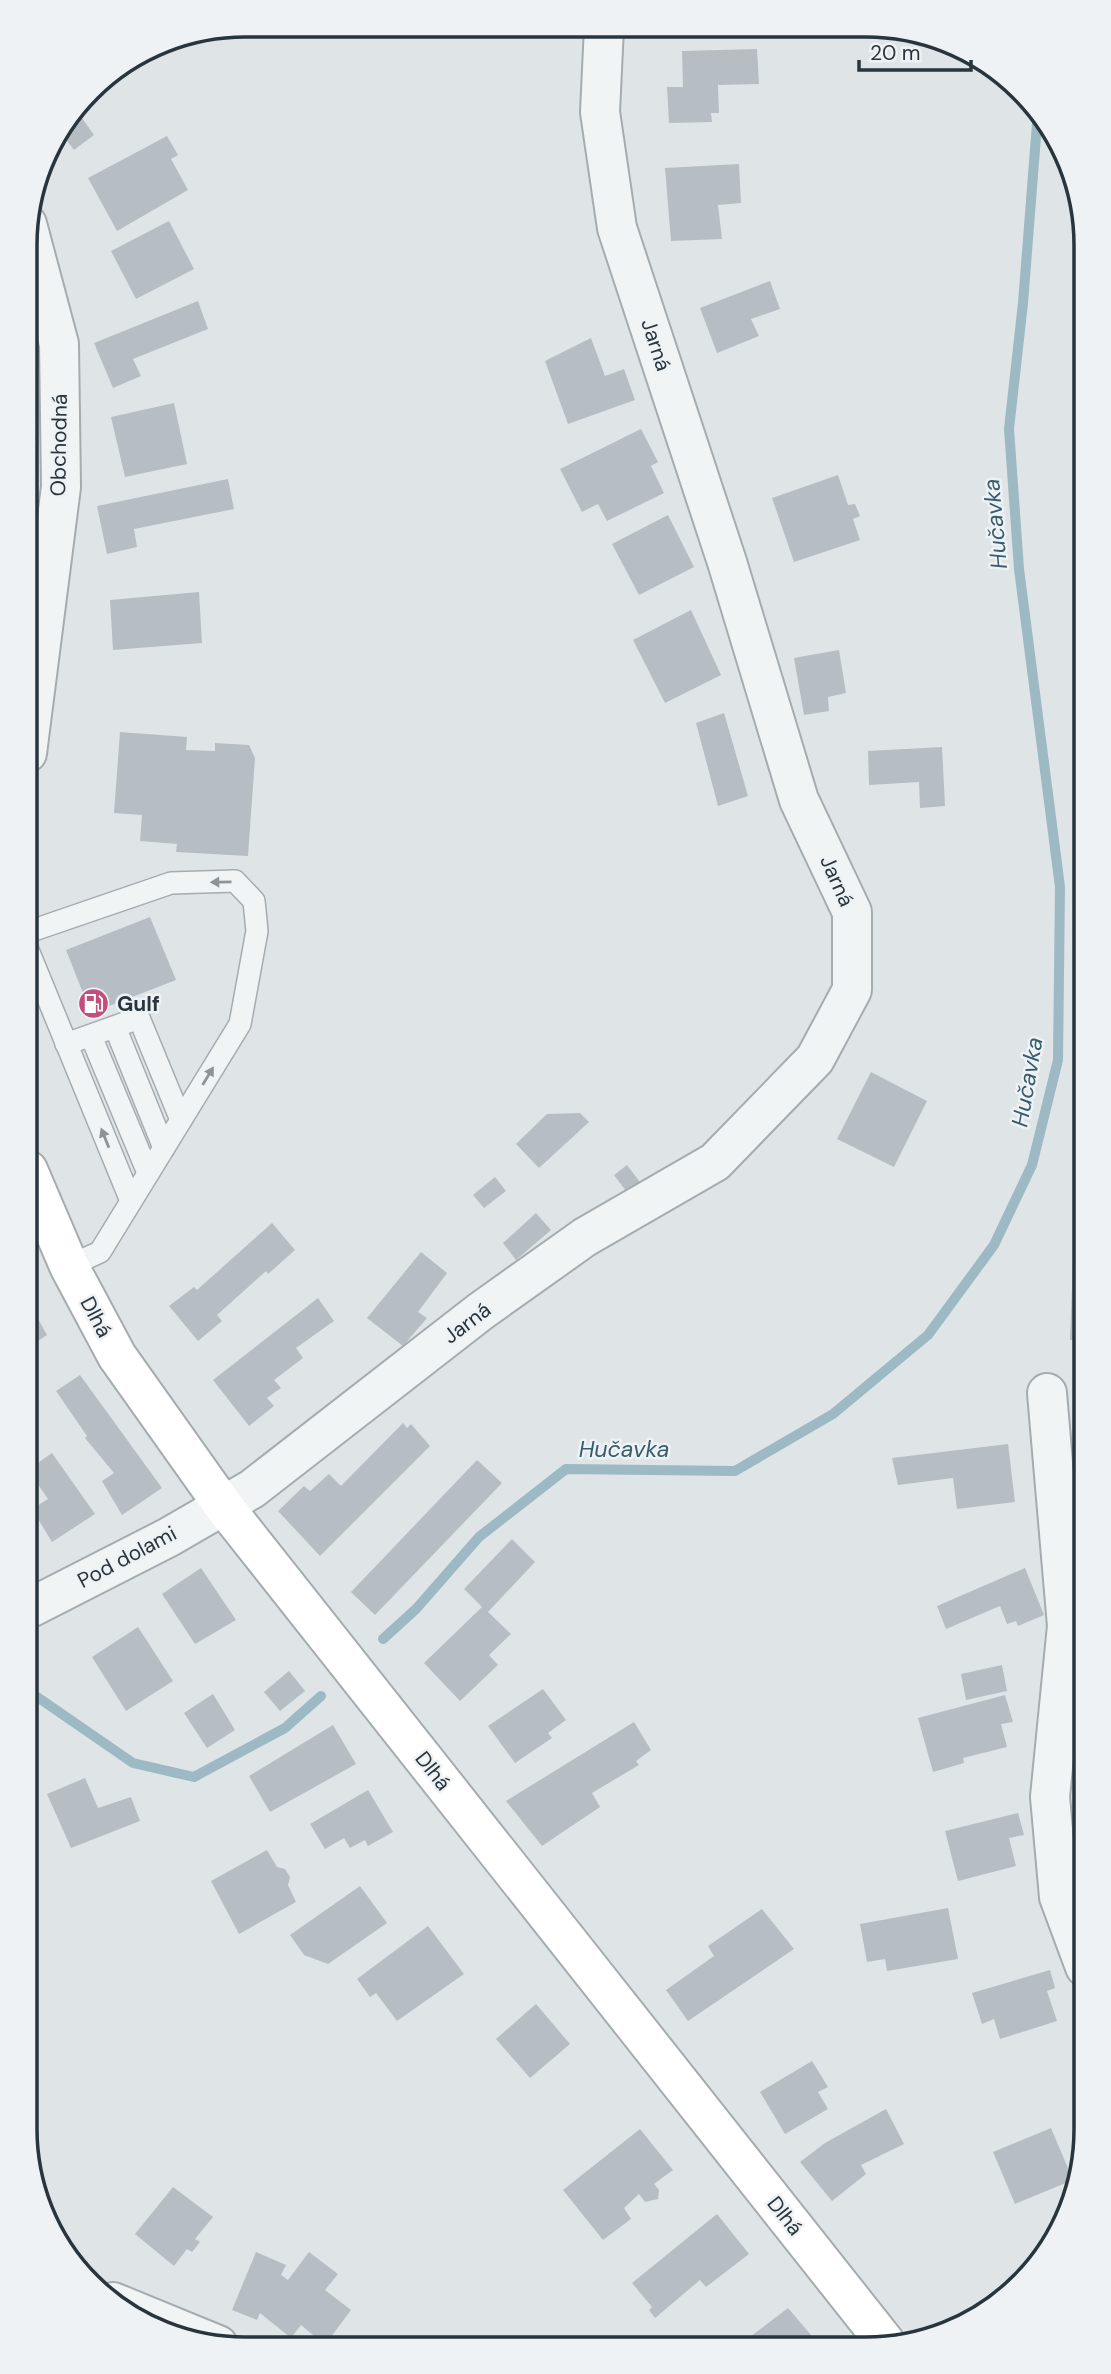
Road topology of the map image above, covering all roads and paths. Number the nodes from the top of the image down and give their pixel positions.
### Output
1 (604, 37) edge
2 (37, 262) edge
3 (37, 671) edge
4 (37, 929) edge
5 (37, 972) edge
6 (115, 1027) junction
7 (91, 1035) junction
8 (66, 1044) junction
9 (181, 1120) junction
10 (164, 1148) junction
11 (148, 1173) junction
12 (37, 1191) edge
13 (131, 1201) junction
14 (69, 1266) junction
15 (1047, 1393) dead end
16 (222, 1504) junction
17 (37, 1604) edge
18 (1074, 1937) edge
19 (880, 2336) edge

1 - 16 street, Jarná
2 - 3 street, Obchodná
9 -> 4 lane
5 - 8 lane
6 - 7 lane
6 - 9 lane
6 - 10 lane
7 - 8 lane
7 - 11 lane
13 -> 8 lane
9 - 10 lane
10 - 11 lane
11 - 13 lane
12 - 14 street, Dlhá
13 - 14 lane
14 - 16 street, Dlhá
15 - 18 street
16 - 17 street, Pod dolami
16 - 19 street, Dlhá

